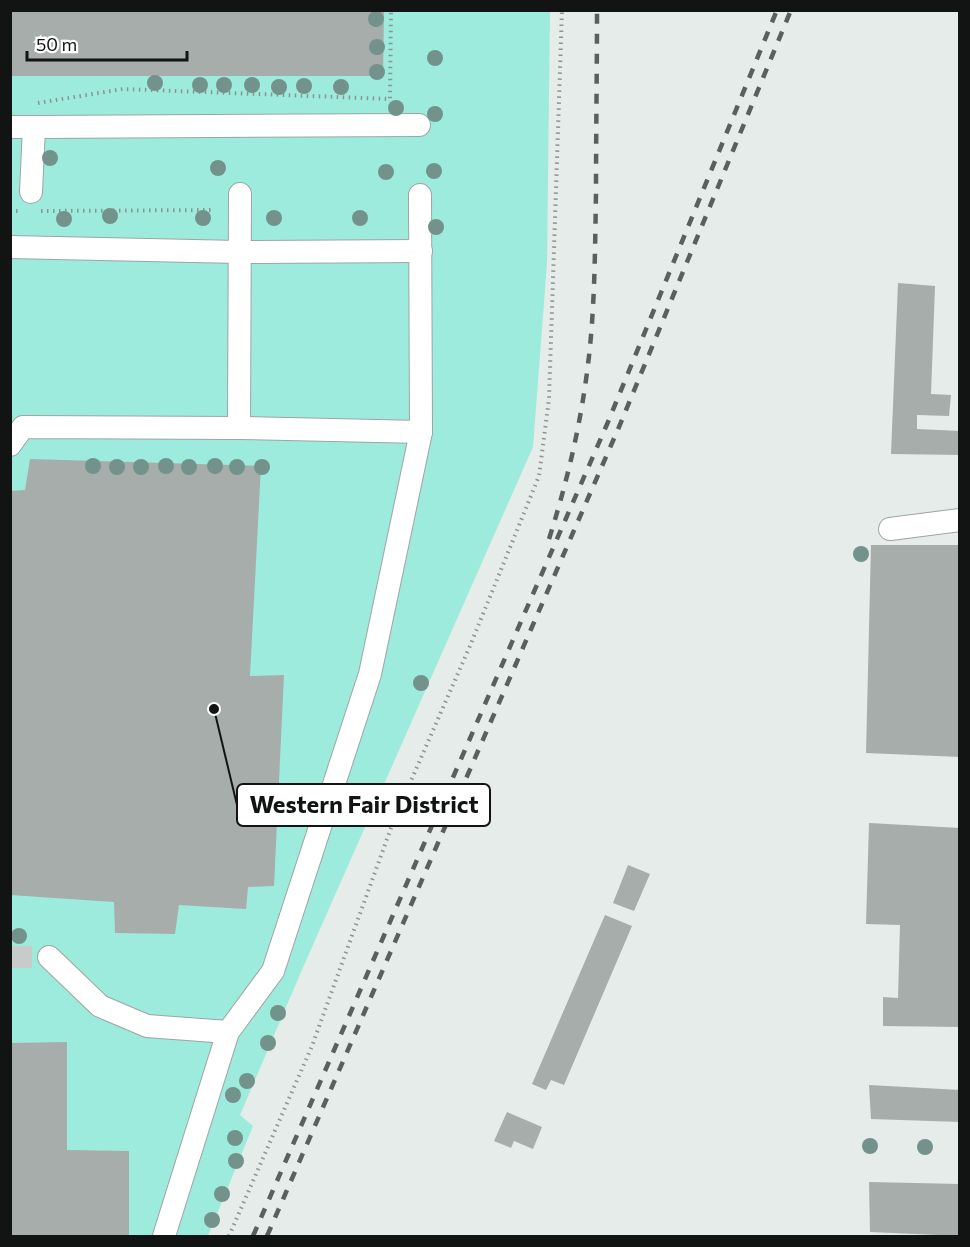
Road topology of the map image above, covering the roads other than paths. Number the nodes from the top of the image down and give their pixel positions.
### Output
1 (419, 125) dead end
2 (10, 127) edge
3 (34, 127) junction
4 (31, 192) dead end
5 (240, 194) dead end
6 (420, 195) dead end
7 (10, 247) edge
8 (421, 251) junction
9 (239, 252) junction
10 (239, 428) junction
11 (421, 432) junction
12 (15, 433) edge
13 (960, 520) edge
14 (890, 529) dead end
15 (49, 957) tunnel mouth
16 (228, 1032) junction
17 (164, 1236) edge

1 - 3 lane
2 - 3 lane
3 - 4 lane
5 - 9 lane
6 - 8 lane
7 - 9 lane
8 - 9 lane
8 - 11 lane
9 - 10 lane
10 - 11 lane
10 - 12 lane
11 - 16 lane
13 - 14 lane
15 - 16 lane
16 - 17 lane

